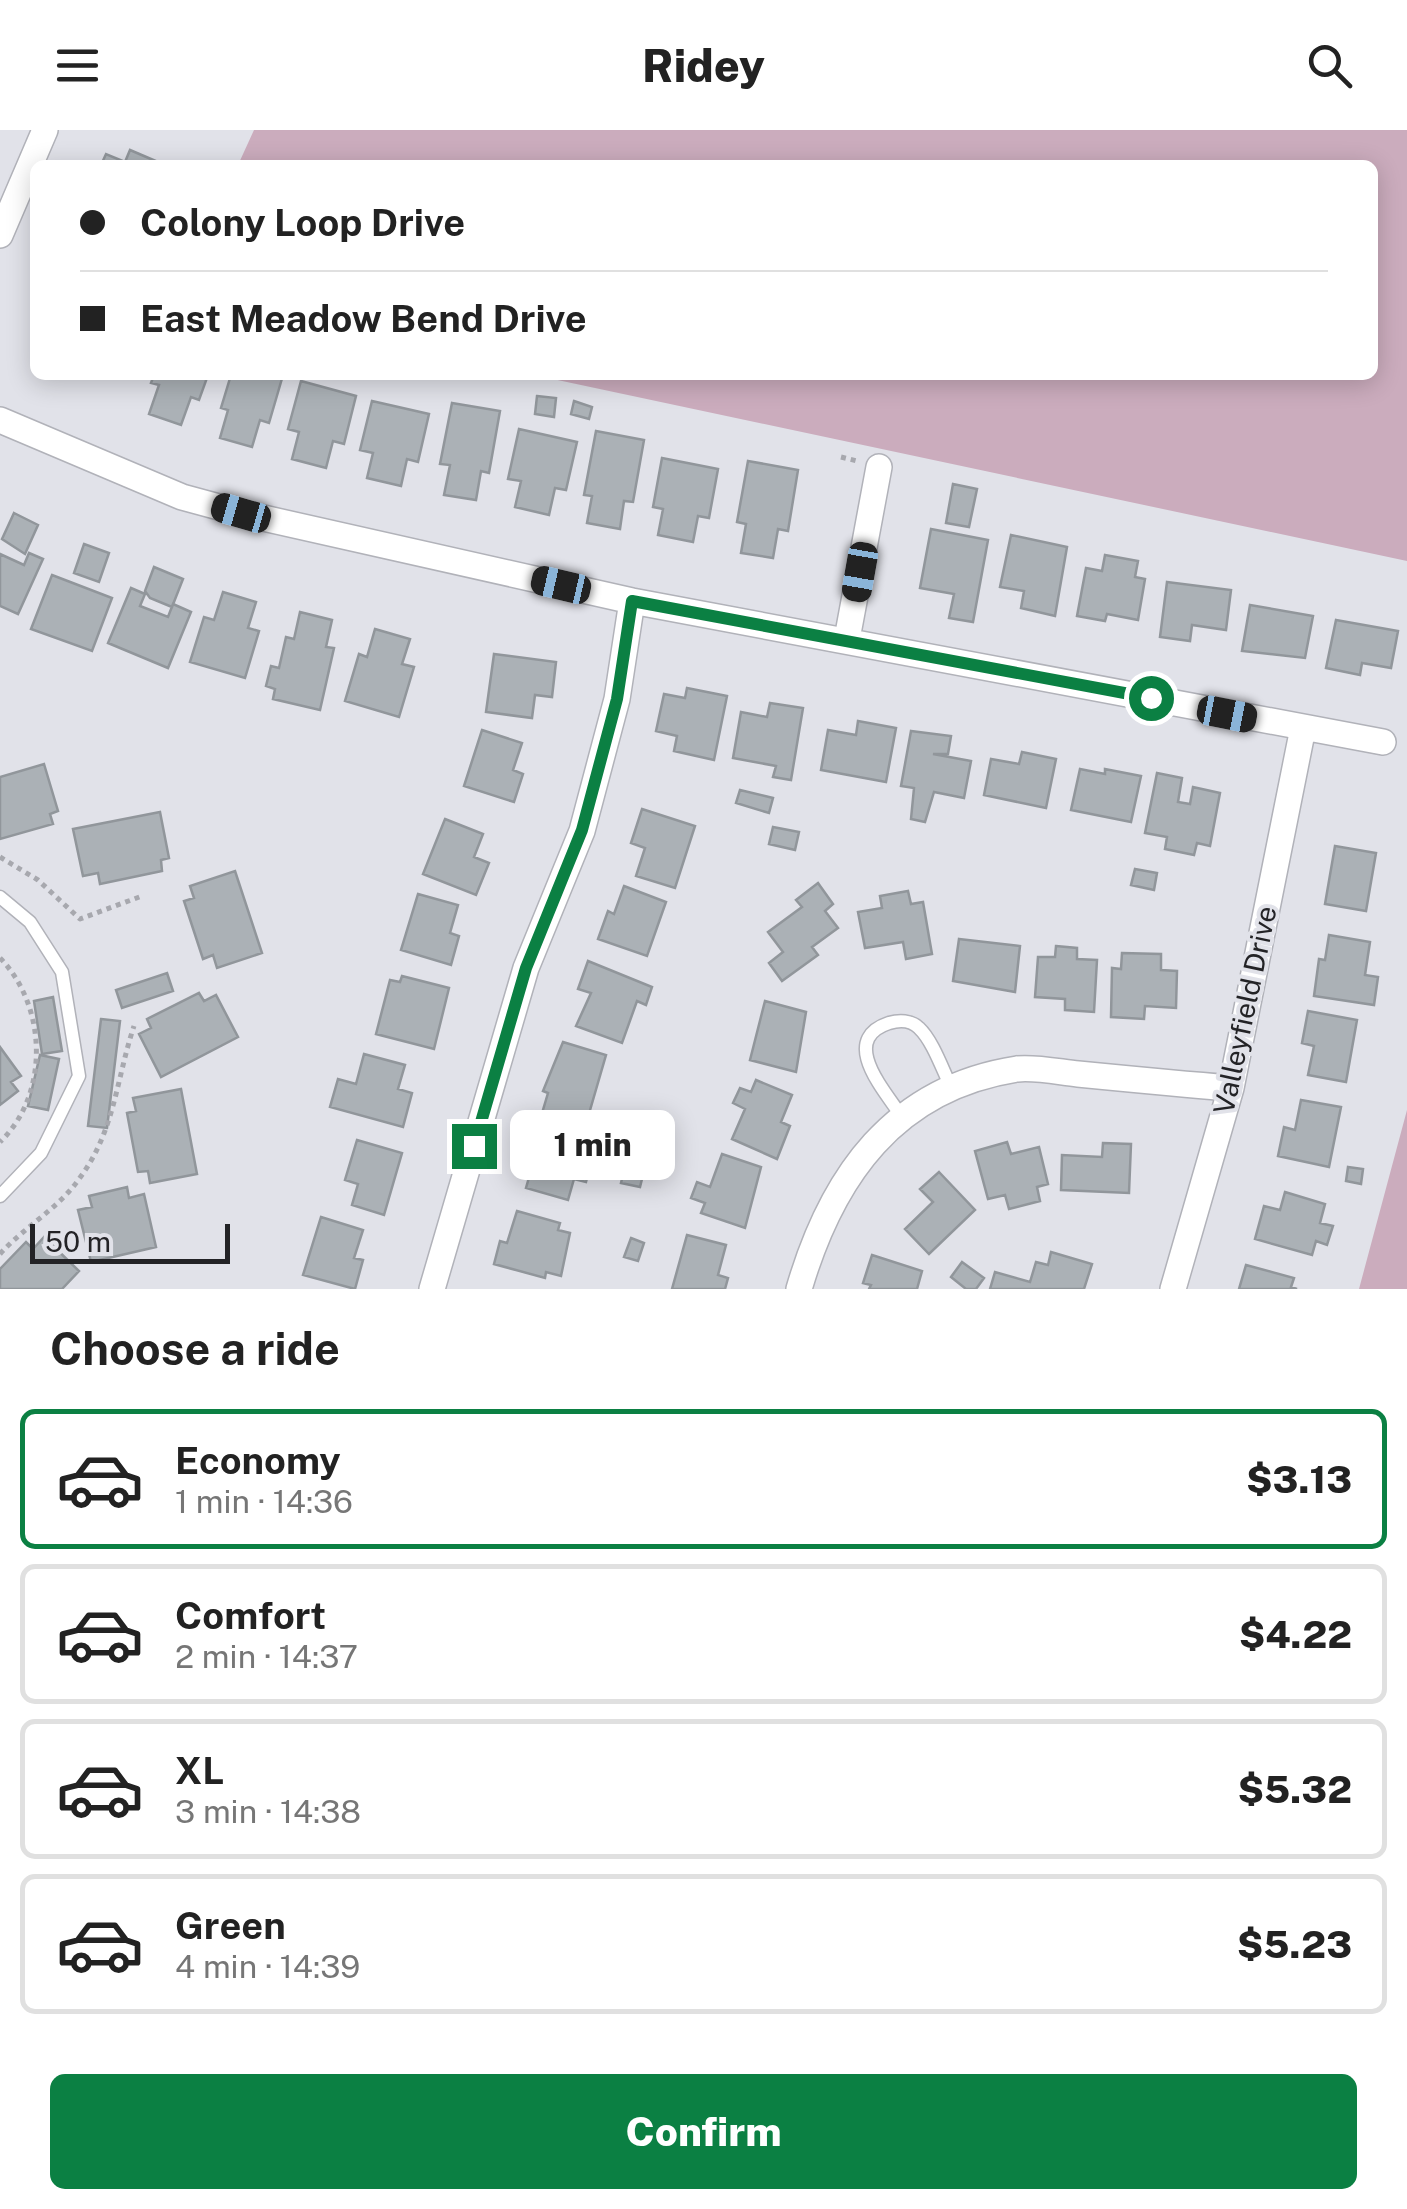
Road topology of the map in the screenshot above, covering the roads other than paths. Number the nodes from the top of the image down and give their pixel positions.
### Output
1 (44, 130) edge
2 (31, 160) edge
3 (30, 163) edge
4 (0, 235) edge
5 (0, 420) edge
6 (880, 467) dead end
7 (632, 601) junction
8 (848, 639) junction
9 (1303, 728) junction
10 (1384, 742) dead end
11 (0, 898) edge
12 (1231, 1088) junction
13 (952, 1089) junction
14 (902, 1117) junction
15 (0, 1196) edge
16 (432, 1289) edge
17 (799, 1289) edge
18 (1173, 1289) edge

1 - 2 street
3 - 4 street
5 - 7 street
6 - 8 street
7 - 8 street
7 - 16 street
8 - 9 street
9 - 10 street
9 - 12 street, Valleyfield Drive
11 - 15 lane
12 - 13 street
12 - 18 street, Valleyfield Drive
13 - 14 street
13 - 14 lane
14 - 17 street

